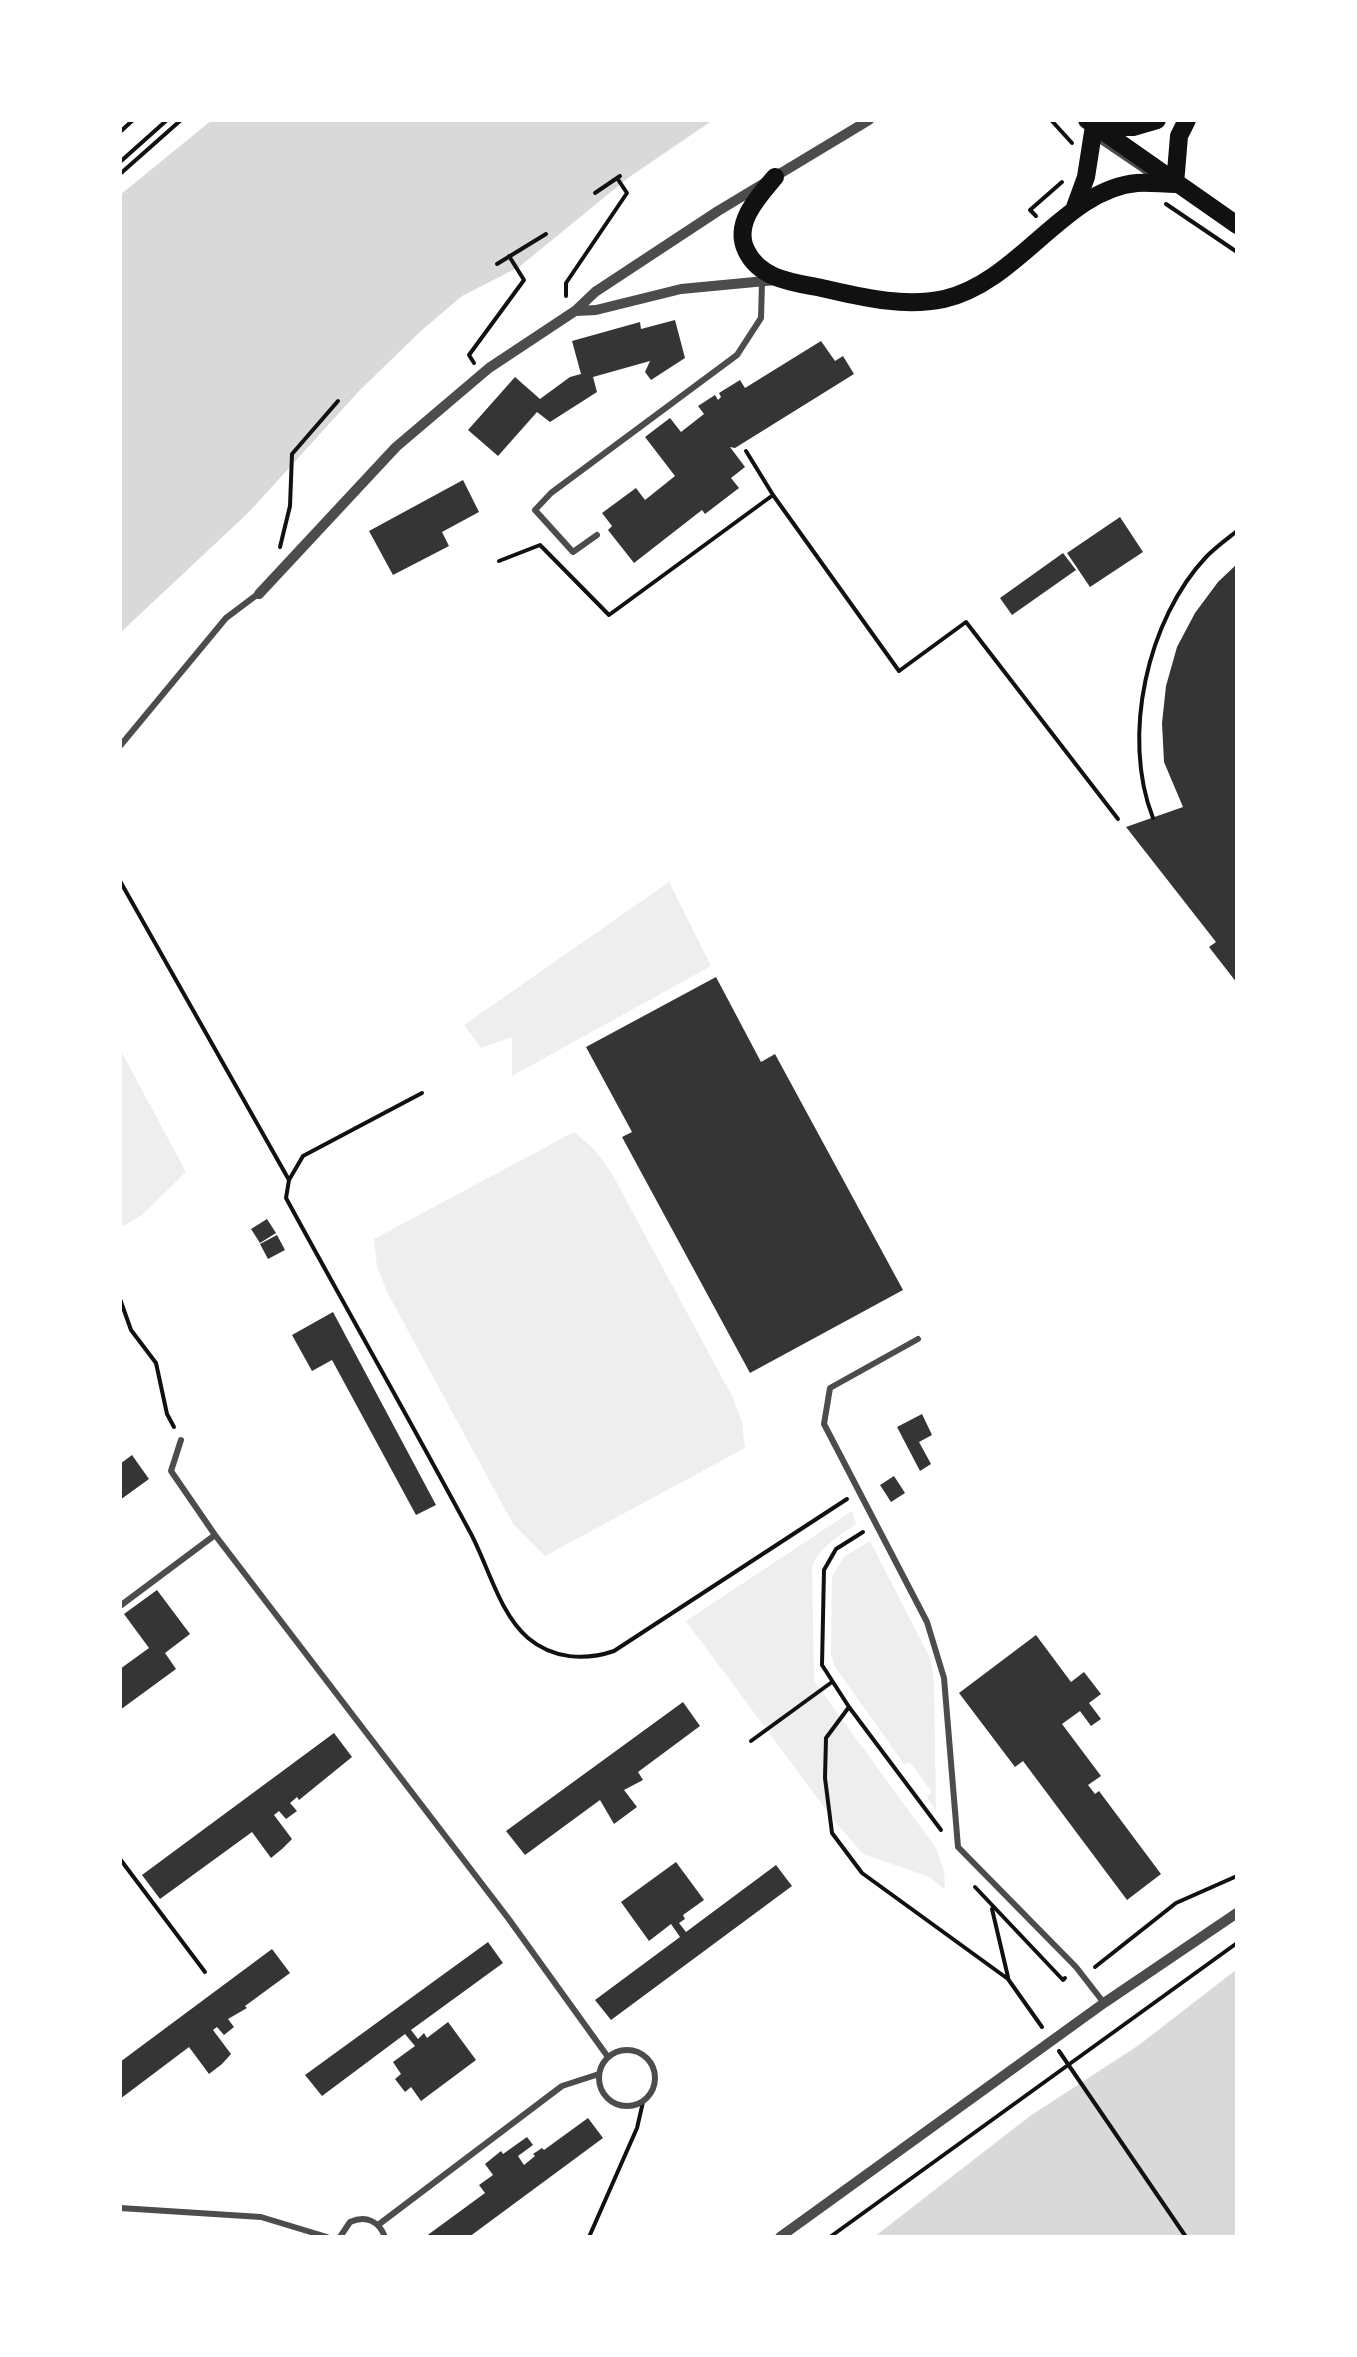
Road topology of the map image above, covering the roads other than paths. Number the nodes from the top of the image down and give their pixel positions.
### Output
1 (870, 120) edge
2 (1075, 120) edge
3 (1157, 120) edge
4 (1186, 120) edge
5 (1091, 123) edge
6 (775, 177) junction
7 (1178, 190) junction
8 (1074, 210) junction
9 (1237, 226) edge
10 (781, 280) junction
11 (762, 282) junction
12 (575, 311) junction
13 (598, 536) dead end
14 (259, 594) joint
15 (120, 746) edge
16 (918, 1340) dead end
17 (182, 1440) road end
18 (215, 1535) junction
19 (120, 1606) edge
20 (1237, 1912) edge
21 (1104, 2003) junction
22 (608, 2058) junction
23 (599, 2074) junction
24 (120, 2208) edge
25 (378, 2225) junction
26 (326, 2237) edge
27 (340, 2237) edge
28 (385, 2237) edge
29 (780, 2237) edge

1 - 6 street
2 - 7 lane
3 - 5 main road
4 - 7 main road
5 - 7 main road
5 - 8 main road
6 - 10 main road
6 - 12 street
7 - 8 main road
7 - 9 main road
8 - 10 main road
10 - 11 street
11 - 12 street
11 - 13 lane
12 - 14 street
14 - 15 lane
16 - 21 lane
17 - 18 lane
18 - 19 lane
18 - 22 lane
20 - 21 street
21 - 29 street
22 - 23 lane
22 - 23 lane
23 - 25 lane
24 - 26 lane
25 - 27 lane
25 - 28 lane

